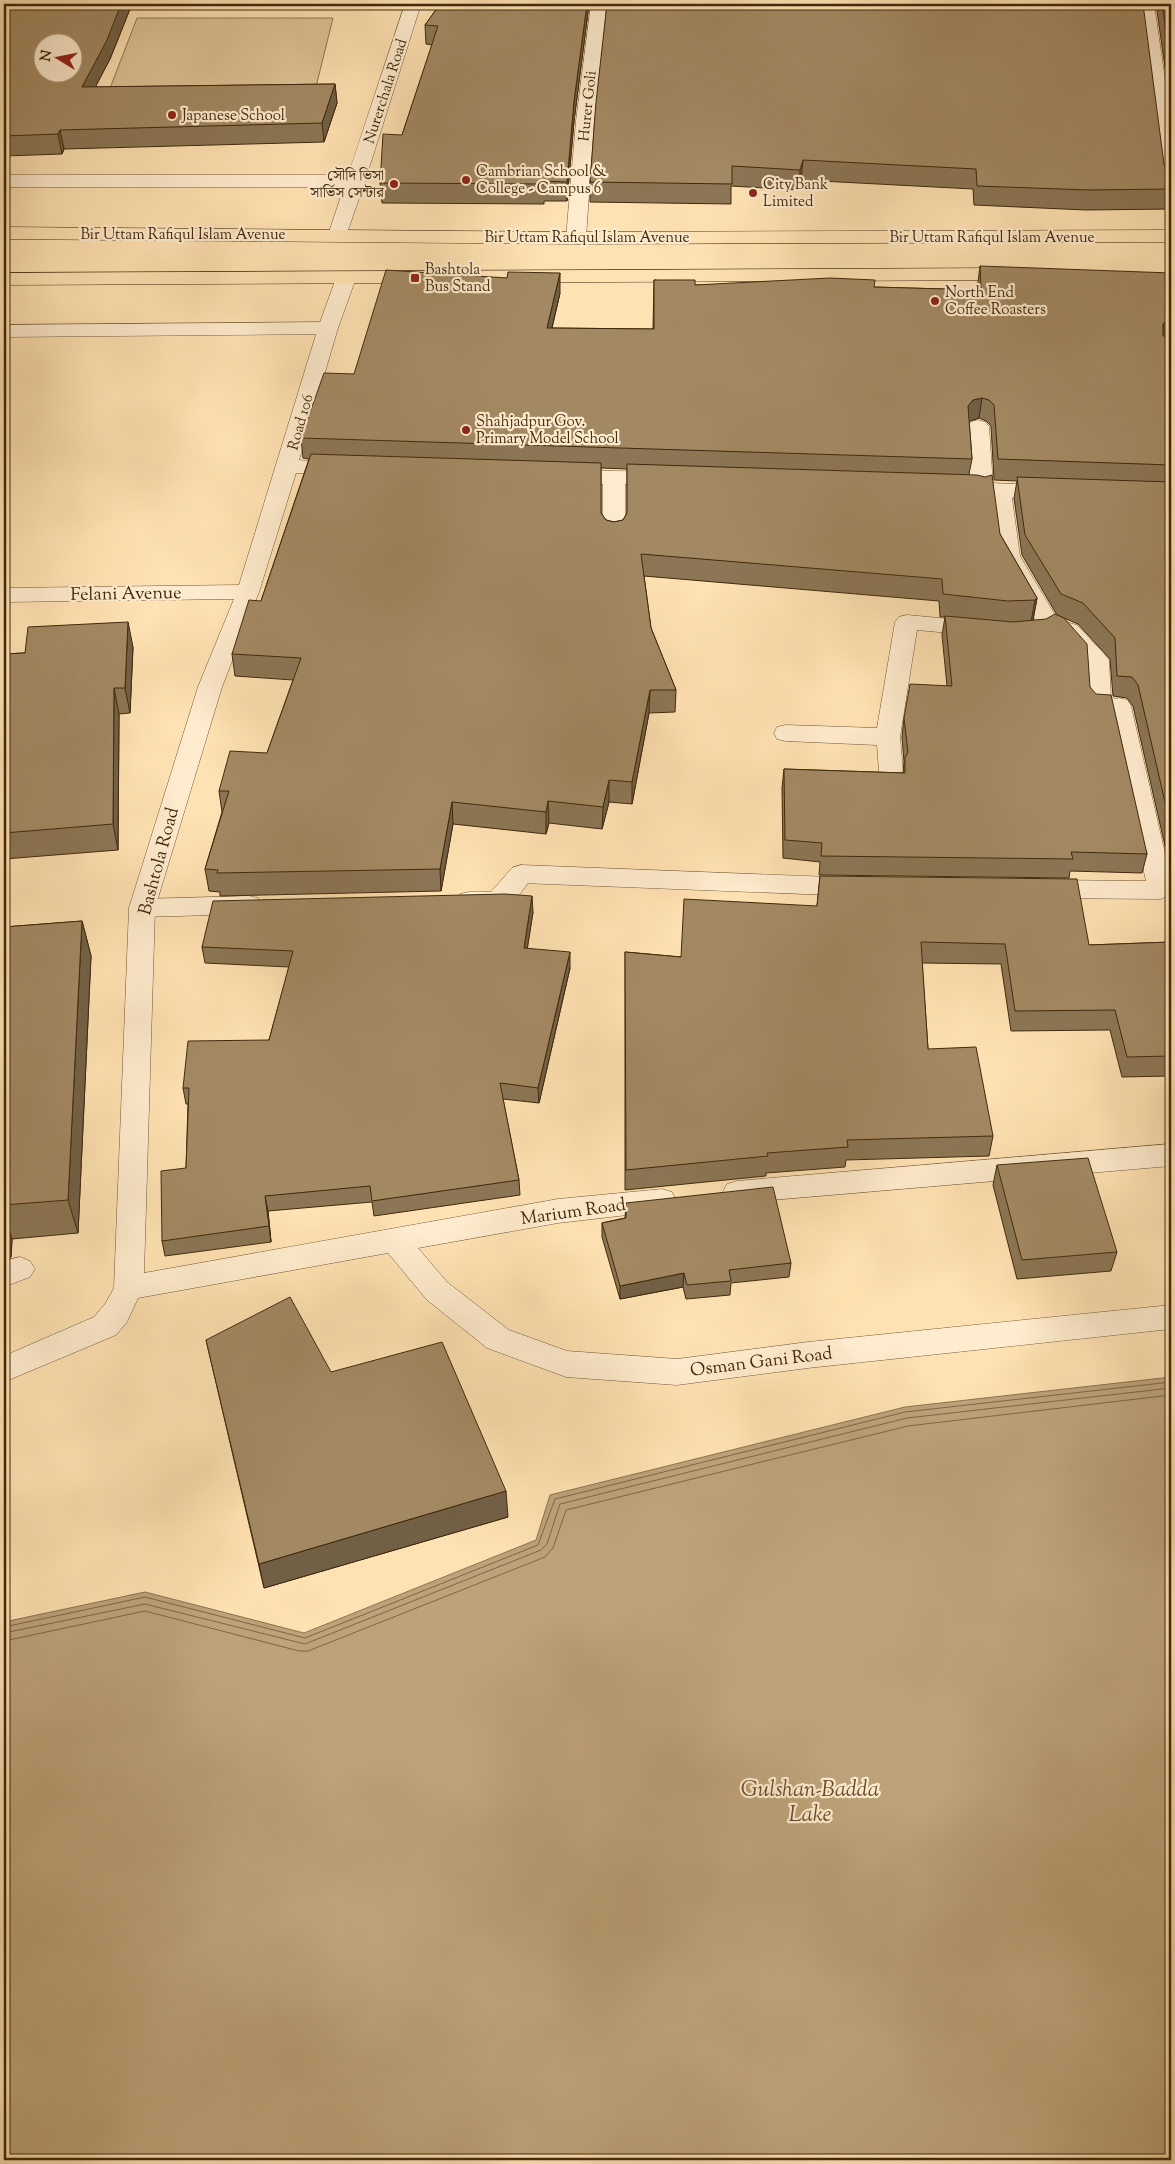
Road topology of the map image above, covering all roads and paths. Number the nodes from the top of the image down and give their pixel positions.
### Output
1 (396, 4) edge
2 (413, 4) edge
3 (598, 4) edge
4 (1146, 4) edge
5 (4, 181) edge
6 (356, 181) junction
7 (1171, 183) edge
8 (4, 233) edge
9 (338, 235) junction
10 (1171, 236) edge
11 (576, 238) junction
12 (1032, 274) edge
13 (346, 278) junction
14 (4, 279) edge
15 (328, 328) junction
16 (4, 331) edge
17 (978, 426) dead end
18 (287, 466) junction
19 (359, 471) edge
20 (546, 475) edge
21 (614, 477) junction
22 (682, 479) edge
23 (935, 488) edge
24 (991, 490) junction
25 (1076, 492) edge
26 (614, 535) edge
27 (248, 592) junction
28 (4, 595) edge
29 (1004, 632) edge
30 (786, 733) dead end
31 (888, 737) junction
32 (892, 771) edge
33 (884, 887) edge
34 (1023, 889) edge
35 (448, 901) edge
36 (268, 904) edge
37 (142, 908) junction
38 (1171, 1155) edge
39 (395, 1240) junction
40 (129, 1288) junction
41 (1171, 1317) edge
42 (4, 1369) edge

1 - 2 street
2 - 6 street, Nurerchala Road
3 - 11 street, Hurer Goli
4 - 7 street
5 - 6 street
6 - 9 street, Nurerchala Road
8 - 9 main road, Bir Uttam Rafiqul Islam Avenue
9 - 11 main road, Bir Uttam Rafiqul Islam Avenue
10 - 11 main road, Bir Uttam Rafiqul Islam Avenue
12 - 13 main road
13 - 14 main road
13 - 15 street, Road 106
15 - 16 street
15 - 18 street, Road 106
17 - 24 street
18 - 19 street, Road 106
18 - 27 street, Bashtola Road
20 - 21 street
21 - 22 street
21 - 26 street
23 - 24 street
24 - 25 street
24 - 34 street
27 - 28 street, Felani Avenue
27 - 37 street, Bashtola Road
29 - 31 street
30 - 31 street
31 - 32 street
33 - 35 street
36 - 37 street
37 - 40 street, Bashtola Road
38 - 39 street, Marium Road
39 - 40 street, Marium Road
39 - 41 street, Osman Gani Road
40 - 42 street, Bashtola Road

